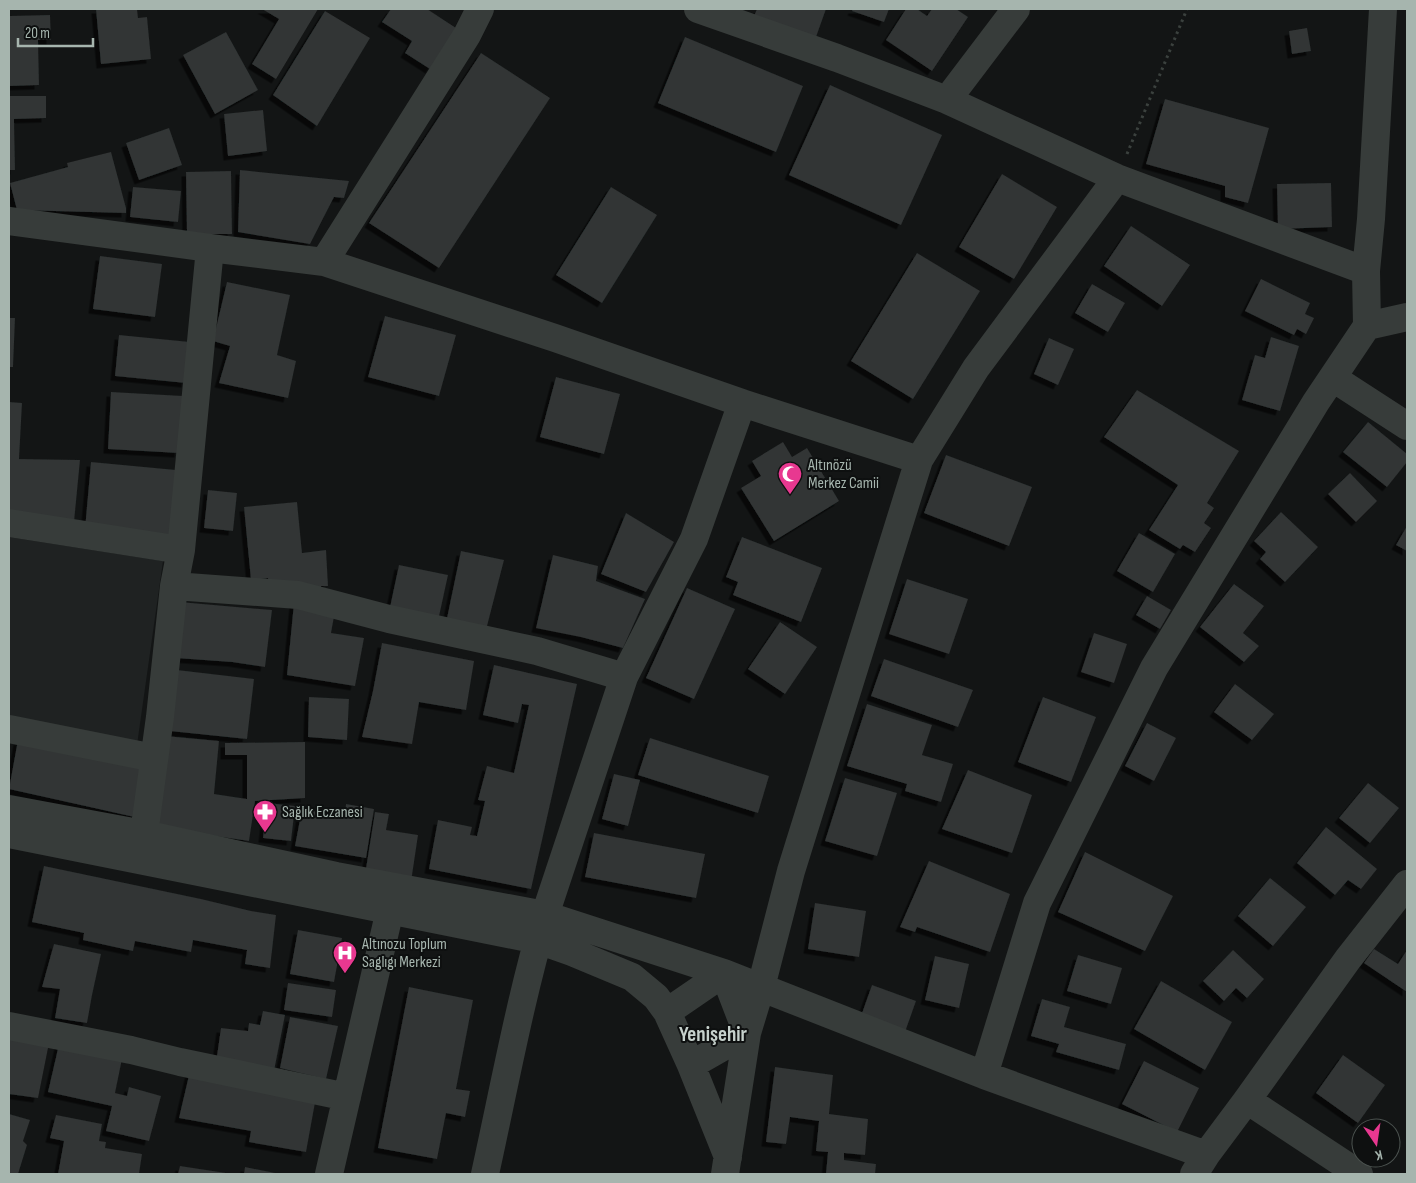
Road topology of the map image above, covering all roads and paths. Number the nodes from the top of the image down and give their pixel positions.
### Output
1 (480, 9) edge
2 (698, 9) edge
3 (1016, 9) edge
4 (1187, 9) edge
5 (1383, 9) edge
6 (740, 16) edge
7 (947, 100) junction
8 (1117, 178) junction
9 (9, 221) edge
10 (210, 248) junction
11 (324, 262) junction
12 (1366, 271) junction
13 (1407, 317) edge
14 (1367, 326) junction
15 (1333, 378) junction
16 (742, 403) junction
17 (1407, 426) edge
18 (919, 460) junction
19 (9, 522) edge
20 (181, 550) junction
21 (174, 586) junction
22 (624, 678) junction
23 (9, 729) edge
24 (154, 758) junction
25 (9, 809) edge
26 (9, 834) edge
27 (144, 834) junction
28 (1407, 884) edge
29 (390, 910) junction
30 (541, 927) junction
31 (724, 972) junction
32 (761, 987) junction
33 (666, 1012) junction
34 (9, 1026) edge
35 (747, 1033) junction
36 (691, 1065) junction
37 (984, 1075) junction
38 (347, 1097) junction
39 (1247, 1100) junction
40 (1200, 1165) edge
41 (727, 1166) edge
42 (330, 1174) edge
43 (485, 1174) edge
44 (1359, 1174) edge

1 - 11 street
2 - 6 street
3 - 7 street
4 - 8 path
5 - 12 street
6 - 7 street
7 - 8 street
8 - 12 street
8 - 18 street
9 - 10 street
10 - 11 street
10 - 20 street
11 - 16 street
12 - 14 street
13 - 14 street
14 - 15 street
15 - 17 street
15 - 37 street
16 - 18 street
16 - 22 street
18 - 32 street
19 - 20 street
20 - 21 street
21 - 22 street
21 - 24 street
22 - 30 street
23 - 24 street
24 - 27 street
25 - 27 street
26 - 29 street
27 - 30 street
28 - 39 street
29 - 30 street
29 - 38 street
30 - 31 street
30 - 33 street
30 - 43 street
31 - 32 street
31 - 33 street
31 - 35 street
32 - 35 street
32 - 37 street
33 - 36 street
34 - 38 street
35 - 36 street
35 - 41 street
36 - 41 street
37 - 40 street
38 - 42 street
39 - 40 street
39 - 44 street

